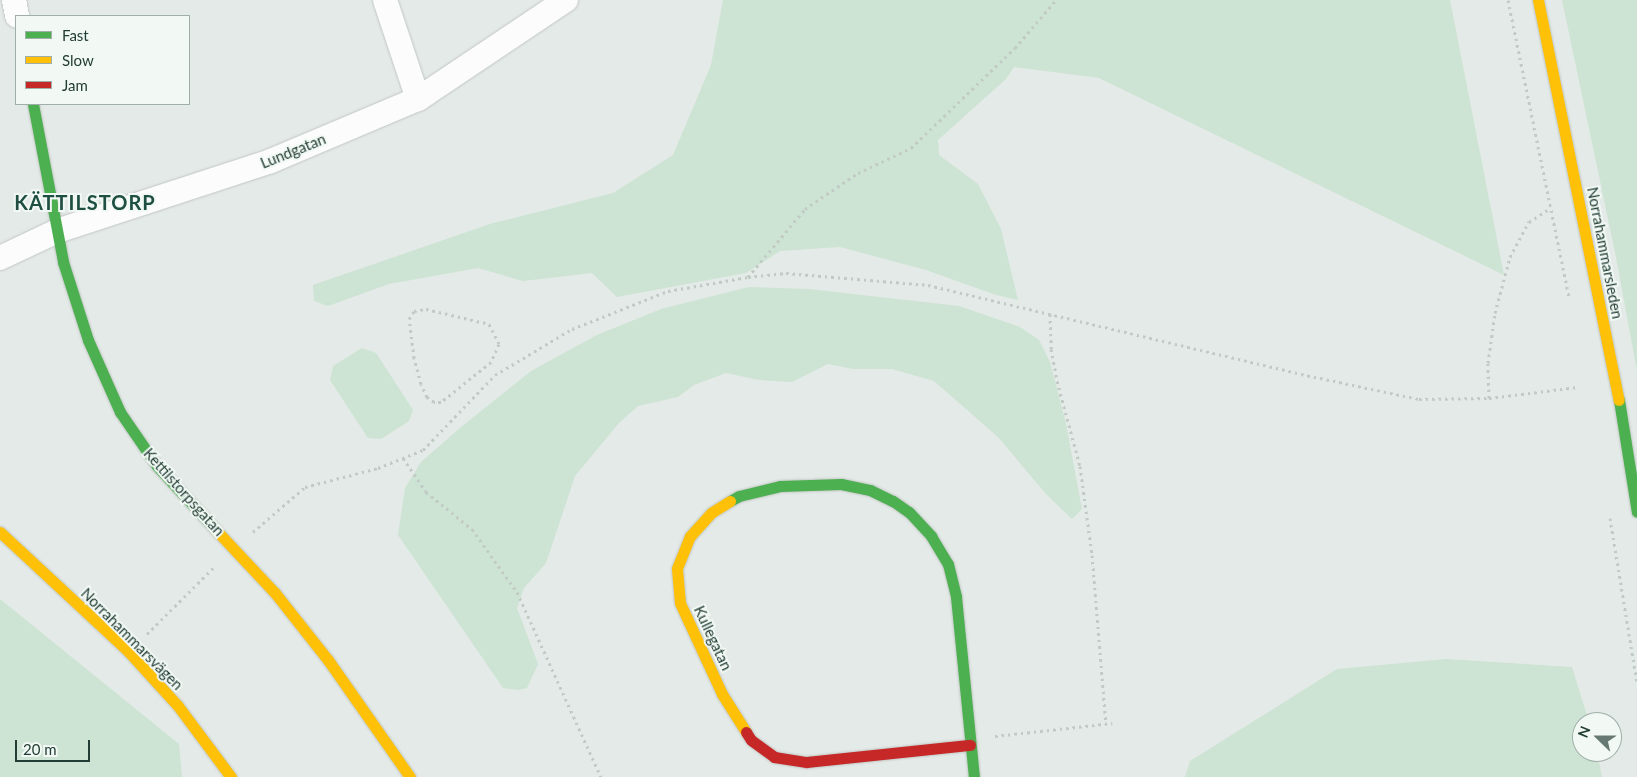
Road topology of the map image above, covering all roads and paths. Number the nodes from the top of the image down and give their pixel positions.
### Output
1 (14, 0) edge
2 (385, 0) edge
3 (566, 0) edge
4 (1056, 0) edge
5 (1508, 0) edge
6 (1538, 0) edge
7 (17, 15) edge
8 (418, 99) junction
9 (33, 105) edge
10 (1549, 209) junction
11 (57, 231) junction
12 (0, 258) edge
13 (748, 277) junction
14 (1571, 306) dead end
15 (1050, 314) junction
16 (1577, 387) dead end
17 (447, 397) joint
18 (1490, 398) junction
19 (403, 458) junction
20 (1637, 512) edge
21 (1609, 516) dead end
22 (0, 532) edge
23 (235, 548) junction
24 (128, 651) junction
25 (1637, 683) edge
26 (1112, 723) dead end
27 (1106, 724) junction
28 (970, 742) junction
29 (231, 777) edge
30 (410, 777) edge
31 (602, 777) edge
32 (974, 777) edge

1 - 7 street
2 - 8 street
3 - 8 street, Lundgatan
4 - 13 path
5 - 10 path
6 - 20 street, Norrahammarsleden
8 - 11 street, Lundgatan
9 - 11 street, Kettilstorpsgatan
10 - 14 path
10 - 18 path
11 - 12 street, Lundgatan
11 - 23 street, Kettilstorpsgatan
13 - 15 path
13 - 19 path
15 - 18 path
15 - 27 path
16 - 18 path
17 - 17 path
19 - 23 path
19 - 31 path
21 - 25 path
22 - 24 street, Norrahammarsvägen
23 - 24 path
23 - 30 street, Kettilstorpsgatan
24 - 29 street, Norrahammarsvägen
26 - 27 path
27 - 28 path
28 - 28 street, Kullegatan
28 - 32 street, Kullegatan

